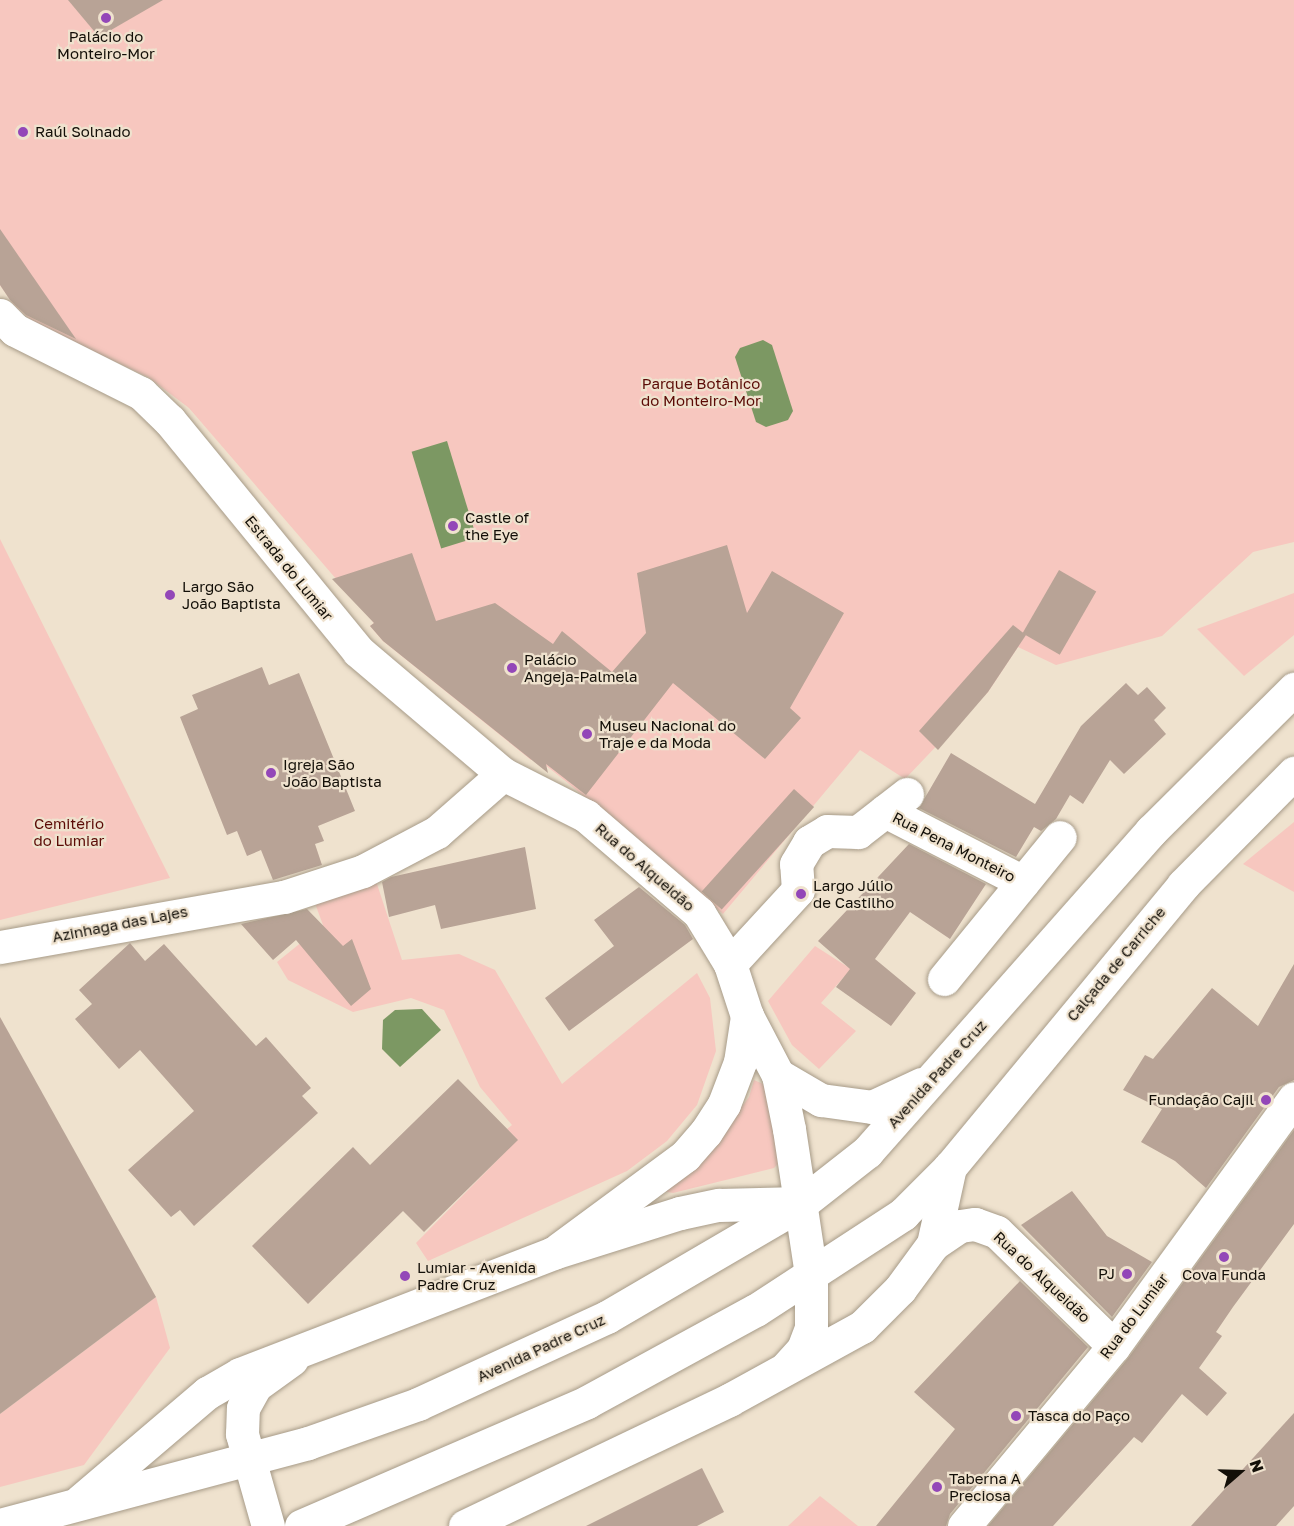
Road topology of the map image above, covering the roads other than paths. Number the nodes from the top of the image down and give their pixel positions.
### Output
1 (0, 315) edge
2 (1294, 689) edge
3 (1294, 773) edge
4 (503, 774) junction
5 (586, 816) joint
6 (1060, 837) dead end
7 (1023, 882) junction
8 (0, 947) edge
9 (730, 964) junction
10 (944, 979) dead end
11 (747, 1016) junction
12 (778, 1076) junction
13 (936, 1077) junction
14 (1294, 1098) edge
15 (950, 1167) junction
16 (802, 1203) junction
17 (933, 1244) junction
18 (553, 1253) junction
19 (811, 1275) junction
20 (1114, 1346) junction
21 (299, 1354) junction
22 (787, 1367) junction
23 (249, 1460) junction
24 (74, 1505) junction
25 (0, 1525) edge
26 (268, 1526) edge
27 (301, 1526) edge
28 (465, 1526) edge
29 (964, 1526) edge

1 - 4 main road, Estrada do Lumiar
2 - 13 main road, Avenida Padre Cruz
3 - 15 main road, Calçada de Carriche
4 - 5 main road, Estrada do Lumiar
4 - 8 main road, Azinhaga das Lajes
5 - 9 main road, Rua do Alqueidão
6 - 7 main road
7 - 9 main road, Rua Pena Monteiro
7 - 10 main road
9 - 11 main road, Rua do Alqueidão
11 - 12 main road, Rua do Alqueidão
11 - 18 main road
12 - 13 main road
12 - 16 main road, Rua do Alqueidão
13 - 16 main road, Avenida Padre Cruz
14 - 20 main road, Rua do Lumiar
15 - 17 main road
15 - 19 main road
16 - 18 main road
16 - 19 main road, Rua do Alqueidão
16 - 23 main road, Avenida Padre Cruz
17 - 20 main road, Rua do Alqueidão
17 - 22 main road
18 - 21 main road
19 - 22 main road, Rua do Alqueidão
19 - 27 main road
20 - 29 main road, Rua do Lumiar
21 - 23 main road
21 - 24 main road
22 - 28 main road
23 - 24 main road, Avenida Padre Cruz
23 - 26 main road
24 - 25 main road, Avenida Padre Cruz

